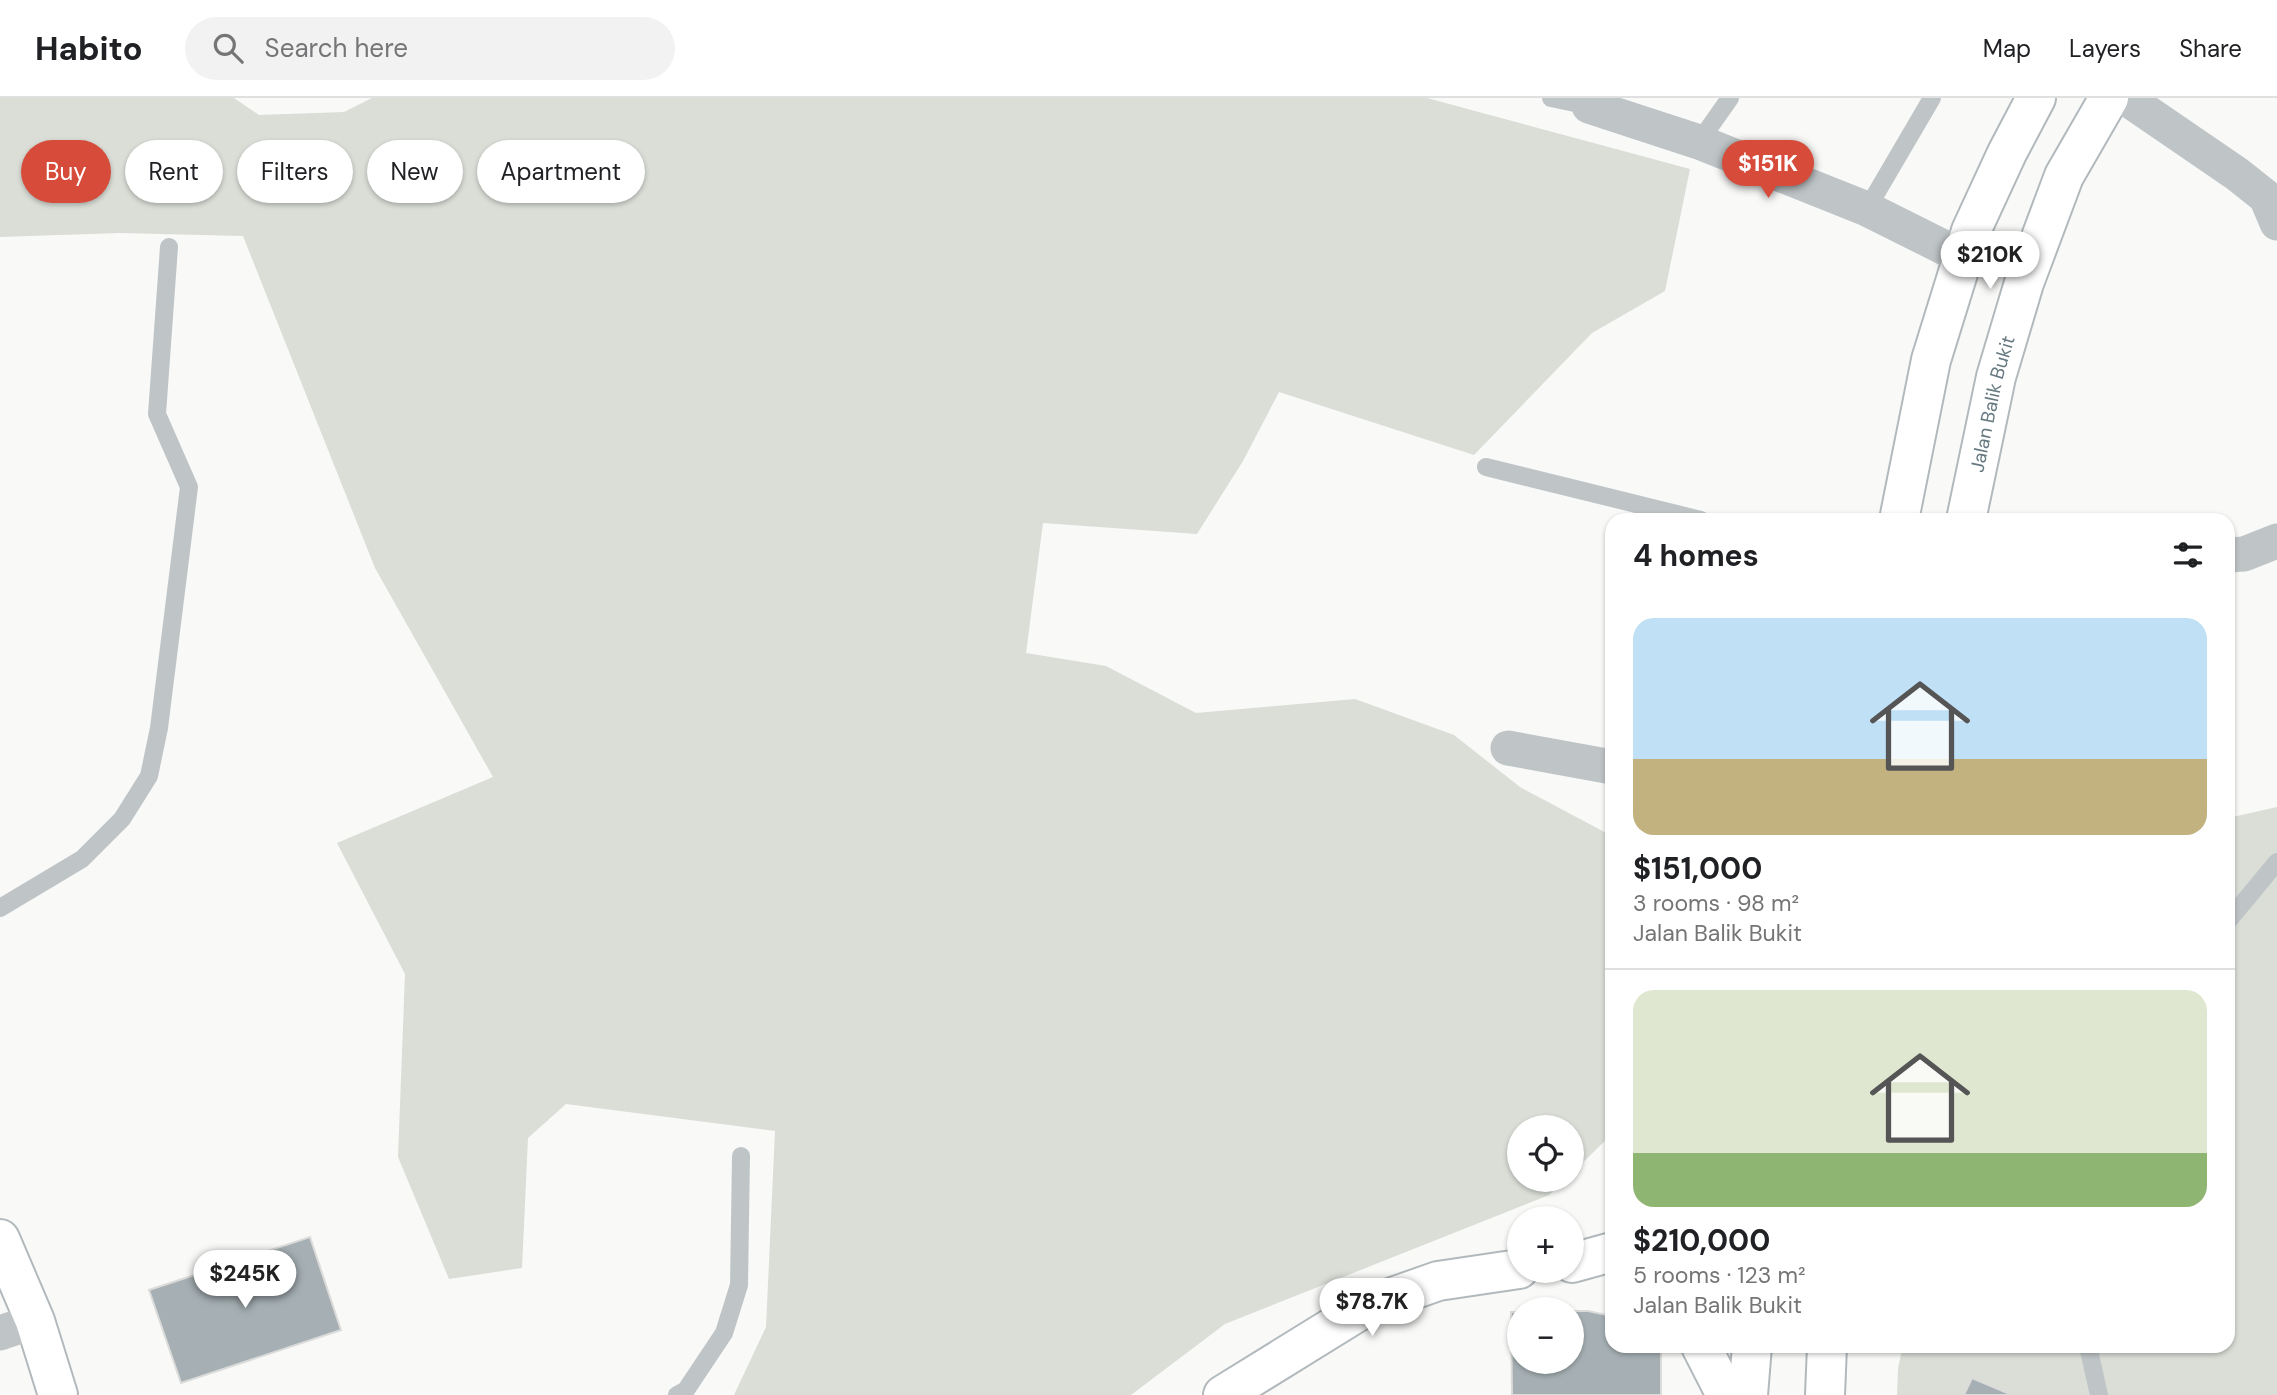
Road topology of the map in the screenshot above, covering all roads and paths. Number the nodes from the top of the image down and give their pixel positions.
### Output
1 (1551, 98) edge
2 (1730, 98) edge
3 (1933, 98) edge
4 (2036, 98) edge
5 (2109, 98) edge
6 (2126, 98) edge
7 (1589, 102) edge
8 (1699, 142) junction
9 (1867, 209) junction
10 (2277, 223) edge
11 (169, 247) dead end
12 (1963, 257) junction
13 (1486, 467) dead end
14 (1673, 513) edge
15 (1900, 513) edge
16 (1967, 513) edge
17 (2277, 541) edge
18 (2235, 555) edge
19 (1508, 748) dead end
20 (1605, 766) edge
21 (2277, 862) edge
22 (0, 908) edge
23 (2235, 913) edge
24 (741, 1156) dead end
25 (0, 1239) edge
26 (1605, 1254) edge
27 (1584, 1261) edge
28 (1584, 1268) edge
29 (1507, 1271) edge
30 (1605, 1274) edge
31 (18, 1327) edge
32 (1705, 1353) edge
33 (1751, 1353) edge
34 (1827, 1353) edge
35 (2090, 1353) edge
36 (1233, 1392) edge
37 (58, 1395) edge
38 (677, 1395) edge
39 (1726, 1395) edge
40 (1748, 1395) edge
41 (1825, 1395) edge
42 (2099, 1395) edge

1 - 7 lane
2 - 8 lane
3 - 9 lane
4 - 12 main road
5 - 16 main road, Jalan Balik Bukit
6 - 10 street
7 - 8 street
8 - 9 street
9 - 12 street
11 - 22 lane
12 - 15 main road
13 - 14 lane
17 - 18 street
19 - 20 street
21 - 23 lane
24 - 38 lane
25 - 31 main road
26 - 27 main road
28 - 30 main road
29 - 36 main road
31 - 37 main road
32 - 39 main road
33 - 40 main road
34 - 41 main road
35 - 42 lane

